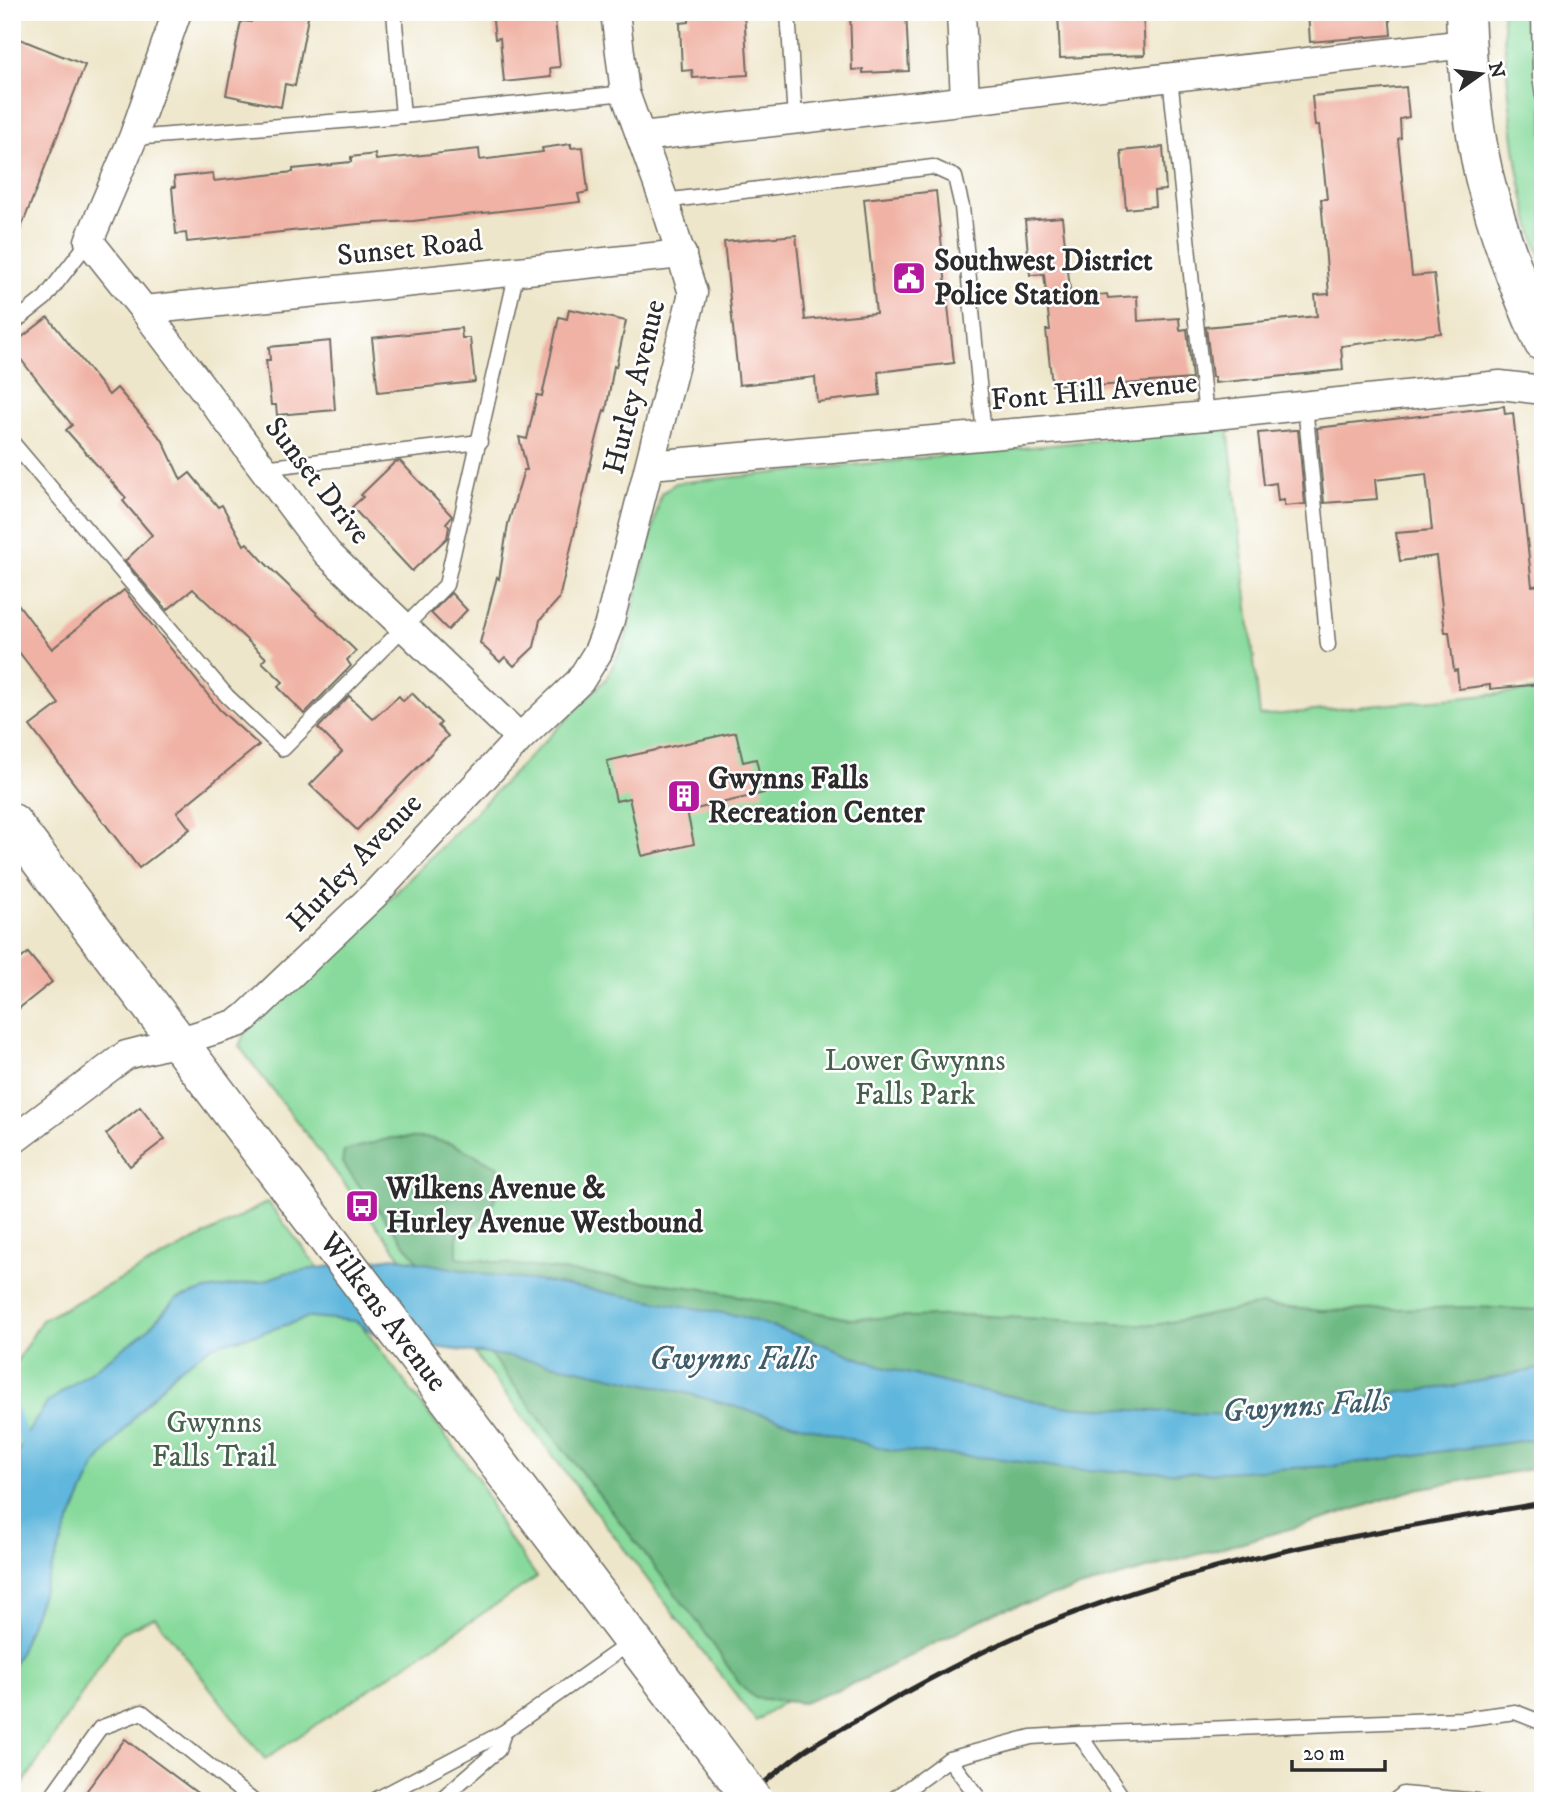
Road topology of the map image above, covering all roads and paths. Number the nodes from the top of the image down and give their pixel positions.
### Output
1 (177, 12) edge
2 (394, 12) edge
3 (615, 12) edge
4 (788, 12) edge
5 (961, 12) edge
6 (1539, 12) edge
7 (1466, 28) edge
8 (1170, 77) junction
9 (625, 93) junction
10 (1543, 96) edge
11 (965, 100) junction
12 (403, 116) junction
13 (795, 119) junction
14 (641, 136) junction
15 (133, 138) junction
16 (664, 201) junction
17 (89, 242) junction
18 (682, 254) junction
19 (517, 271) junction
20 (144, 310) junction
21 (12, 324) edge
22 (1543, 342) edge
23 (1543, 390) edge
24 (1305, 405) junction
25 (1206, 416) junction
26 (984, 435) junction
27 (12, 442) edge
28 (480, 442) junction
29 (650, 465) junction
30 (263, 468) junction
31 (405, 626) junction
32 (1328, 645) dead end
33 (520, 738) junction
34 (12, 823) edge
35 (177, 1042) junction
36 (12, 1141) edge
37 (632, 1640) junction
38 (1543, 1723) edge
39 (504, 1732) junction
40 (1079, 1734) junction
41 (950, 1759) junction
42 (48, 1801) edge
43 (253, 1801) edge
44 (373, 1801) edge
45 (439, 1801) edge
46 (754, 1801) edge
47 (891, 1801) edge
48 (981, 1801) edge
49 (1125, 1801) edge
50 (1394, 1801) edge
51 (1478, 1801) edge

1 - 15 street
2 - 12 lane
3 - 9 street, Hurley Avenue
4 - 13 lane
5 - 11 street
6 - 10 lane
7 - 8 street
7 - 22 main road
8 - 11 street
8 - 25 lane
9 - 12 lane
9 - 14 street, Hurley Avenue
11 - 13 street
12 - 15 lane
13 - 14 street
14 - 16 street, Hurley Avenue
15 - 17 street
16 - 18 street, Hurley Avenue
16 - 26 lane
17 - 20 street, Sunset Drive
17 - 21 lane
18 - 19 street, Sunset Road
18 - 29 street, Hurley Avenue
19 - 20 street, Sunset Road
19 - 28 lane
20 - 30 street, Sunset Drive
23 - 24 street, Font Hill Avenue
24 - 25 street, Font Hill Avenue
24 - 32 lane
25 - 26 street, Font Hill Avenue
26 - 29 street, Font Hill Avenue
27 - 31 lane
28 - 30 lane
28 - 31 lane
29 - 33 street, Hurley Avenue
30 - 31 street, Sunset Drive
31 - 33 street, Sunset Drive
33 - 35 street, Hurley Avenue
34 - 35 main road, Wilkens Avenue
35 - 36 street, Hurley Avenue
35 - 37 main road, Wilkens Avenue
37 - 39 lane
37 - 46 main road, Wilkens Avenue, bridge
38 - 40 lane
39 - 44 lane
39 - 45 lane
40 - 41 lane
40 - 49 lane
41 - 47 lane
41 - 48 lane
42 - 43 lane
50 - 51 lane

